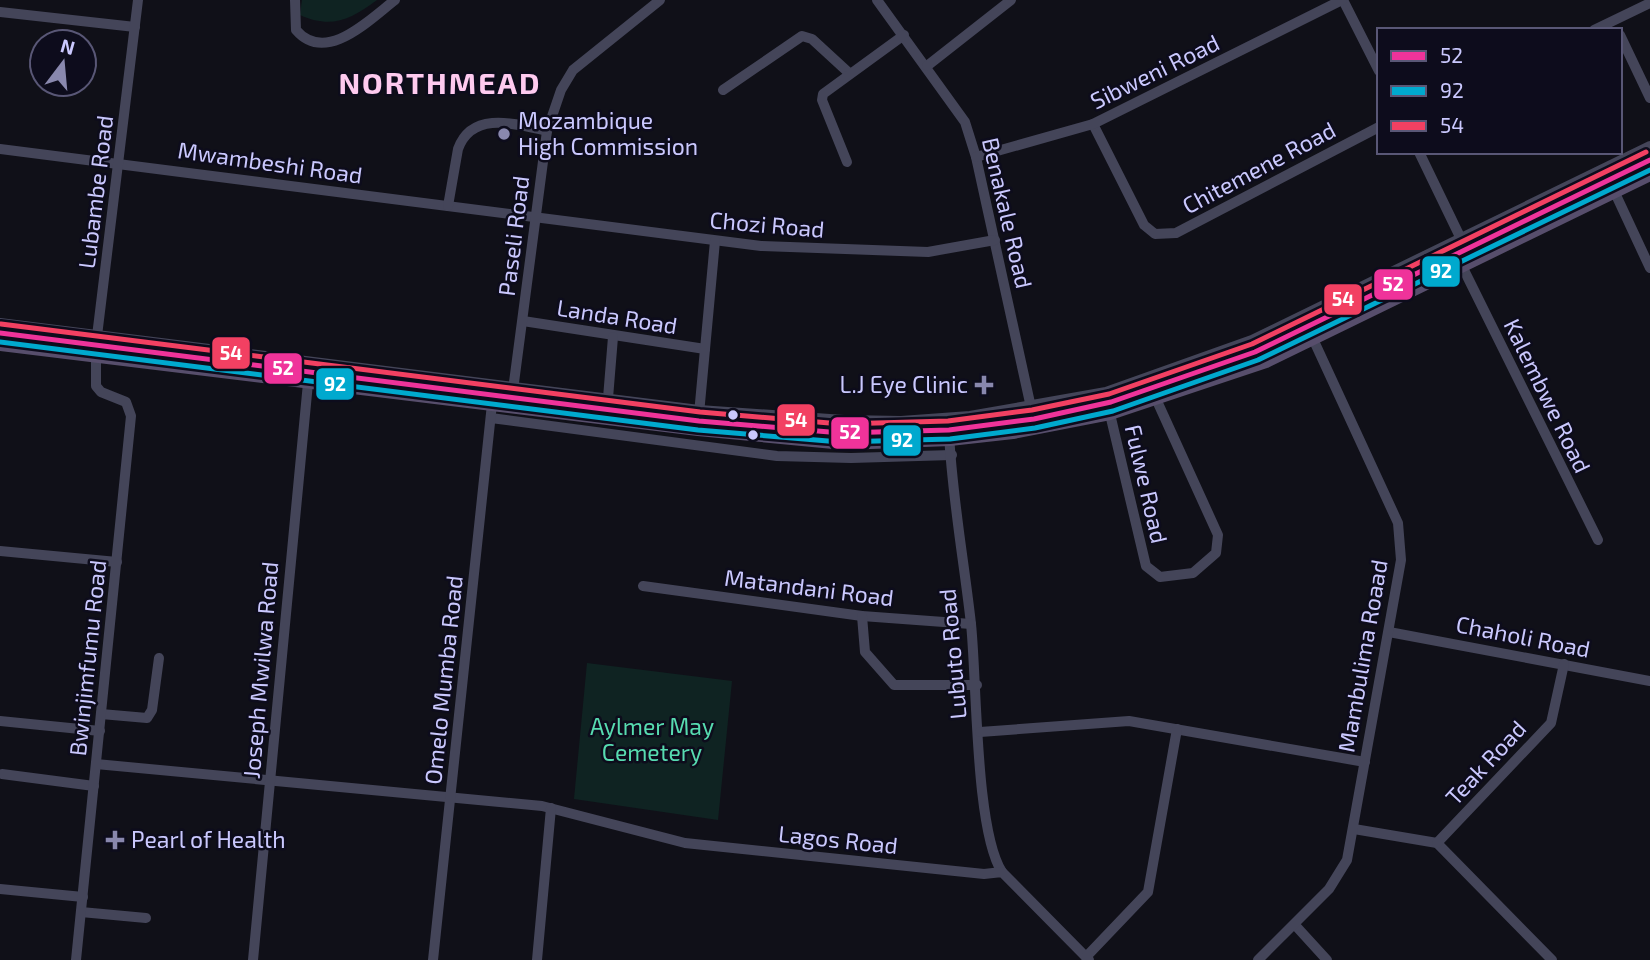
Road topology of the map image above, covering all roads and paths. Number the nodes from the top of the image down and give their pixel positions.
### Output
1 (138, 0) edge
2 (295, 0) edge
3 (396, 0) edge
4 (660, 0) edge
5 (877, 0) edge
6 (1011, 0) edge
7 (1343, 0) edge
8 (1650, 3) edge
9 (0, 12) edge
10 (1616, 25) edge
11 (135, 27) junction
12 (904, 35) junction
13 (1622, 39) edge
14 (927, 66) junction
15 (1377, 67) edge
16 (849, 73) junction
17 (723, 90) dead end
18 (1650, 99) edge
19 (1093, 124) junction
20 (1377, 128) edge
21 (547, 131) junction
22 (1650, 146) edge
23 (0, 149) edge
24 (1420, 154) edge
25 (976, 158) junction
26 (1650, 160) edge
27 (848, 162) dead end
28 (120, 163) junction
29 (1650, 175) edge
30 (1612, 186) junction
31 (448, 206) junction
32 (536, 216) junction
33 (995, 240) junction
34 (715, 241) junction
35 (1464, 245) junction
36 (1463, 268) junction
37 (1650, 268) edge
38 (523, 321) junction
39 (0, 323) edge
40 (0, 333) edge
41 (97, 333) junction
42 (613, 337) junction
43 (1314, 341) junction
44 (0, 345) edge
45 (705, 349) junction
46 (96, 352) junction
47 (94, 381) joint
48 (308, 383) junction
49 (513, 392) junction
50 (608, 398) junction
51 (1157, 401) junction
52 (588, 402) junction
53 (492, 404) junction
54 (1033, 413) junction
55 (1110, 414) junction
56 (491, 418) junction
57 (699, 420) junction
58 (949, 435) junction
59 (951, 455) junction
60 (1598, 540) dead end
61 (0, 551) edge
62 (117, 562) junction
63 (643, 586) dead end
64 (862, 615) junction
65 (971, 624) junction
66 (1389, 632) junction
67 (159, 658) dead end
68 (1563, 664) junction
69 (1650, 681) edge
70 (977, 685) junction
71 (101, 714) junction
72 (0, 721) edge
73 (1177, 729) junction
74 (100, 731) junction
75 (979, 732) junction
76 (1365, 762) junction
77 (96, 764) junction
78 (2, 775) edge
79 (270, 781) junction
80 (94, 786) junction
81 (451, 797) junction
82 (551, 808) junction
83 (1354, 829) junction
84 (1437, 843) junction
85 (1002, 872) junction
86 (0, 889) edge
87 (83, 897) junction
88 (81, 912) junction
89 (146, 918) dead end
90 (1295, 925) junction
91 (1088, 958) edge
92 (76, 960) edge
93 (253, 960) edge
94 (433, 960) edge
95 (537, 960) edge
96 (1258, 960) edge
97 (1328, 960) edge
98 (1552, 960) edge

1 - 11 street, Lubambe Road
2 - 3 street
4 - 21 street, Paseli Road
5 - 12 street, Benakale Road
6 - 14 street
7 - 15 street
7 - 19 street, Sibweni Road
8 - 10 street
9 - 11 street
11 - 28 street, Lubambe Road
12 - 14 street, Benakale Road
12 - 16 street
13 - 18 street
14 - 25 street, Benakale Road
16 - 17 street
16 - 27 street
19 - 20 street, Chitemene Road
19 - 25 street, Sibweni Road
21 - 31 street
21 - 32 street, Paseli Road
22 - 35 street
23 - 28 street, Mwambeshi Road
24 - 35 street
25 - 33 street, Benakale Road
26 - 30 main road
28 - 31 street, Mwambeshi Road
28 - 41 street, Lubambe Road
29 - 30 main road
30 - 35 main road
30 - 36 main road
30 - 37 street
31 - 32 street, Mwambeshi Road
32 - 34 street, Chozi Road
32 - 38 street, Paseli Road
33 - 34 street, Chozi Road
33 - 54 street, Benakale Road
34 - 45 street
35 - 54 main road
36 - 43 main road
36 - 60 street, Kalembwe Road
38 - 42 street, Landa Road
38 - 49 street, Paseli Road
39 - 41 street
40 - 46 main road
41 - 46 street, Lubambe Road
41 - 49 street
42 - 45 street, Landa Road
42 - 50 street
43 - 51 main road
43 - 66 street, Mambulima Roaad
44 - 46 main road
45 - 57 street
46 - 47 street, Lubambe Road
46 - 48 main road
46 - 49 main road
47 - 62 street, Bwinjimfumu Road
48 - 53 main road
48 - 79 street, Joseph Mwilwa Road
49 - 52 main road
50 - 52 street
50 - 57 street
51 - 55 main road
51 - 55 street, Fulwe Road
52 - 57 main road
53 - 56 street, Omelo Mumba Road
53 - 57 main road
54 - 57 street
54 - 58 main road
55 - 58 main road
56 - 59 street
56 - 81 street, Omelo Mumba Road
57 - 58 main road
58 - 59 street, Lubuto Road
59 - 65 street, Lubuto Road
61 - 62 street
62 - 71 street, Bwinjimfumu Road
63 - 64 street, Matandani Road
64 - 65 street, Matandani Road
64 - 70 street
65 - 70 street, Lubuto Road
66 - 68 street, Chaholi Road
66 - 76 street, Mambulima Roaad
67 - 71 street
68 - 69 street, Chaholi Road
68 - 84 street, Teak Road
70 - 75 street, Lubuto Road
71 - 74 street, Bwinjimfumu Road
72 - 74 street
73 - 75 street
73 - 76 street
73 - 91 street
74 - 77 street, Bwinjimfumu Road
75 - 85 street, Lubuto Road
76 - 83 street, Mambulima Roaad
77 - 79 street, Lagos Road
77 - 80 street, Bwinjimfumu Road
78 - 80 street
79 - 81 street, Lagos Road
79 - 93 street, Joseph Mwilwa Road
80 - 87 street, Bwinjimfumu Road
81 - 82 street, Lagos Road
81 - 94 street, Omelo Mumba Road
82 - 85 street, Lagos Road
82 - 95 street
83 - 84 street
83 - 90 street, Mambulima Roaad
84 - 98 street
85 - 91 street
86 - 87 street
87 - 88 street, Bwinjimfumu Road
88 - 89 street
88 - 92 street, Bwinjimfumu Road
90 - 96 street, Mambulima Roaad
90 - 97 street

